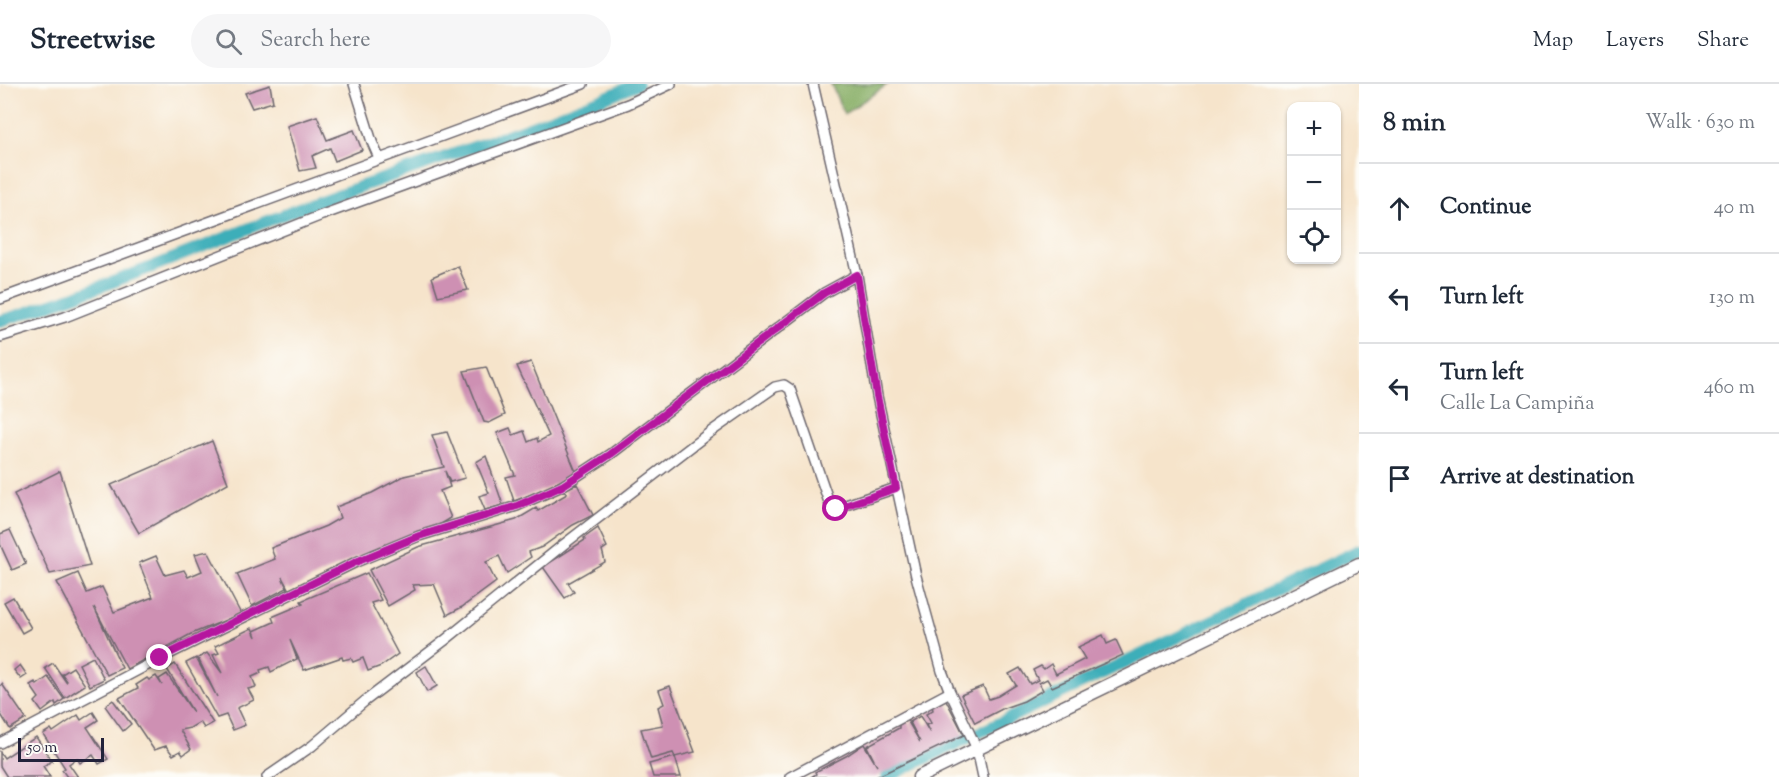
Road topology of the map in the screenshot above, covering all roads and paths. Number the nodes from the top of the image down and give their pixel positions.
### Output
1 (354, 84) edge
2 (583, 84) edge
3 (671, 84) edge
4 (813, 84) edge
5 (379, 158) junction
6 (857, 275) junction
7 (0, 299) edge
8 (0, 337) edge
9 (896, 488) junction
10 (1359, 564) edge
11 (950, 692) junction
12 (973, 742) junction
13 (0, 743) edge
14 (267, 777) edge
15 (790, 777) edge
16 (919, 777) edge
17 (983, 777) edge

1 - 5 street
2 - 5 street
3 - 8 street
4 - 6 street
5 - 7 street
6 - 9 street
6 - 13 street
9 - 11 street
9 - 14 street
10 - 12 main road
11 - 12 street
11 - 15 street
12 - 16 main road
12 - 17 street

